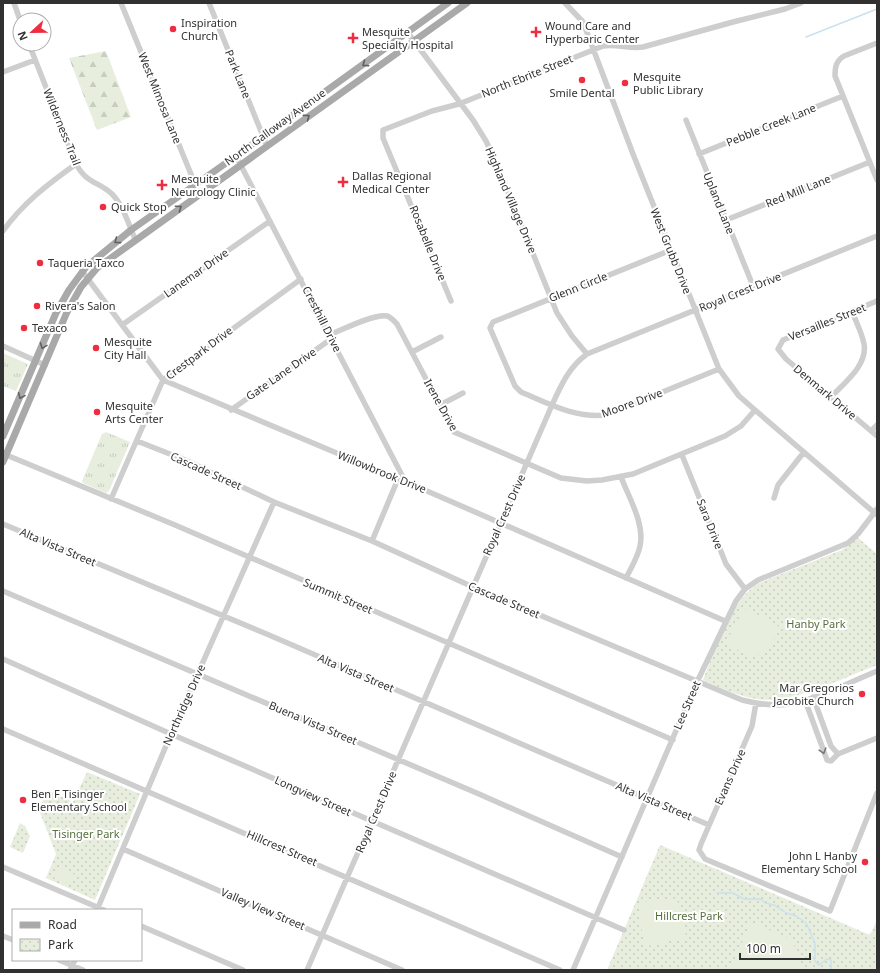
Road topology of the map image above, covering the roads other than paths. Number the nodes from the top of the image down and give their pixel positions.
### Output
1 (121, 3) edge
2 (209, 3) edge
3 (448, 3) edge
4 (455, 3) edge
5 (467, 3) edge
6 (565, 3) edge
7 (783, 3) edge
8 (801, 3) edge
9 (786, 9) junction
10 (442, 21) junction
11 (408, 33) junction
12 (414, 41) junction
13 (877, 43) edge
14 (386, 48) junction
15 (593, 49) junction
16 (32, 52) edge
17 (35, 60) junction
18 (382, 64) junction
19 (3, 72) edge
20 (843, 96) junction
21 (459, 104) junction
22 (686, 120) dead end
23 (285, 121) junction
24 (394, 126) joint
25 (290, 129) junction
26 (263, 136) junction
27 (267, 146) junction
28 (699, 154) junction
29 (236, 156) junction
30 (870, 162) junction
31 (76, 164) junction
32 (241, 164) junction
33 (877, 180) edge
34 (194, 184) junction
35 (200, 193) junction
36 (726, 220) junction
37 (270, 221) junction
38 (131, 230) junction
39 (3, 232) edge
40 (877, 236) edge
41 (135, 239) junction
42 (671, 250) junction
43 (82, 271) junction
44 (88, 278) junction
45 (301, 279) junction
46 (753, 286) junction
47 (551, 298) junction
48 (451, 300) dead end
49 (877, 301) edge
50 (696, 310) junction
51 (852, 311) junction
52 (352, 325) joint
53 (122, 326) junction
54 (490, 328) joint
55 (330, 337) junction
56 (441, 338) dead end
57 (3, 346) edge
58 (779, 346) joint
59 (412, 352) junction
60 (587, 354) junction
61 (37, 361) junction
62 (45, 365) junction
63 (719, 369) junction
64 (163, 380) junction
65 (463, 393) dead end
66 (831, 398) junction
67 (440, 405) junction
68 (552, 405) junction
69 (231, 410) junction
70 (754, 410) junction
71 (877, 425) edge
72 (871, 431) junction
73 (3, 436) edge
74 (877, 436) edge
75 (137, 441) junction
76 (804, 452) junction
77 (5, 454) edge
78 (682, 455) junction
79 (3, 462) edge
80 (526, 464) junction
81 (621, 477) junction
82 (398, 479) junction
83 (406, 483) junction
84 (774, 498) dead end
85 (111, 499) junction
86 (274, 502) junction
87 (876, 512) edge
88 (501, 523) junction
89 (3, 524) edge
90 (372, 541) junction
91 (248, 557) junction
92 (626, 578) junction
93 (473, 587) junction
94 (745, 589) junction
95 (3, 591) edge
96 (223, 616) junction
97 (725, 621) junction
98 (449, 643) junction
99 (3, 659) edge
100 (877, 671) edge
101 (198, 674) junction
102 (697, 682) junction
103 (813, 697) junction
104 (805, 700) junction
105 (423, 702) junction
106 (756, 703) junction
107 (3, 729) edge
108 (171, 734) junction
109 (877, 738) edge
110 (673, 740) junction
111 (838, 754) junction
112 (398, 760) junction
113 (148, 790) junction
114 (877, 794) edge
115 (647, 799) junction
116 (372, 821) junction
117 (709, 825) junction
118 (123, 849) junction
119 (622, 857) junction
120 (3, 867) edge
121 (348, 877) junction
122 (97, 909) edge
123 (597, 918) junction
124 (142, 926) edge
125 (624, 930) dead end
126 (322, 935) junction
127 (62, 961) edge
128 (72, 965) edge
129 (83, 970) edge
130 (244, 970) edge
131 (307, 970) edge
132 (402, 970) edge
133 (560, 970) edge
134 (573, 970) edge

1 - 34 street, West Mimosa Lane
2 - 26 street, Park Lane
3 - 11 main road, North Galloway Avenue
4 - 10 main road
5 - 10 main road, North Galloway Avenue
6 - 15 street, West Grubb Drive
7 - 9 street
8 - 9 street, North Ebrite Street
9 - 15 street, North Ebrite Street
10 - 12 main road, North Galloway Avenue
11 - 12 street, Highland Village Drive
11 - 14 main road, North Galloway Avenue
12 - 18 main road, North Galloway Avenue
12 - 21 street, Highland Village Drive
13 - 20 street
14 - 18 main road
14 -> 23 main road, North Galloway Avenue
15 - 21 street, North Ebrite Street
15 - 42 street, West Grubb Drive
16 - 17 street, Wilderness Trail
17 - 19 street
17 - 31 street, Wilderness Trail
25 -> 18 main road, North Galloway Avenue
20 - 28 street, Pebble Creek Lane
20 - 30 street
21 - 24 street, North Ebrite Street
21 - 47 street, Highland Village Drive
22 - 28 street, Upland Lane
23 - 25 main road
23 - 26 main road, North Galloway Avenue
24 - 48 street, Rosabelle Drive
25 - 27 main road, North Galloway Avenue
26 - 27 street, Park Lane
26 - 29 main road, North Galloway Avenue
27 - 32 main road, North Galloway Avenue
28 - 36 street, Upland Lane
29 - 32 street, Cresthill Drive
29 - 34 main road, North Galloway Avenue
30 - 33 street
30 - 36 street, Red Mill Lane
31 - 38 street, Wilderness Trail
31 - 39 street
32 - 35 main road, North Galloway Avenue
32 - 37 street, Cresthill Drive
34 - 35 street, West Mimosa Lane
34 - 38 main road, North Galloway Avenue
41 -> 35 main road, North Galloway Avenue
36 - 46 street, Upland Lane
37 - 45 street, Cresthill Drive
37 - 53 street, Lanemar Drive
38 - 41 street, Wilderness Trail
38 -> 43 main road, North Galloway Avenue
40 - 46 street, Royal Crest Drive
41 - 44 main road, North Galloway Avenue
42 - 47 street, Glenn Circle
42 - 50 street, West Grubb Drive
43 - 44 street, Willowbrook Drive
43 -> 61 main road, North Galloway Avenue
44 - 53 street, Willowbrook Drive
44 - 62 main road, North Galloway Avenue
45 - 55 street, Cresthill Drive
45 - 64 street, Crestpark Drive
46 - 50 street, Royal Crest Drive
47 - 54 street, Glenn Circle
47 - 60 street, Highland Village Drive
49 - 51 street, Versailles Street
50 - 60 street, Royal Crest Drive
50 - 63 street, West Grubb Drive
51 - 58 street, Versailles Street
51 - 66 street
52 - 55 street, Gate Lane Drive
52 - 59 street, Irene Drive
53 - 64 street, Willowbrook Drive
54 - 68 street, Moore Drive
55 - 69 street, Gate Lane Drive
55 - 83 street, Cresthill Drive
56 - 59 street
57 - 61 street
58 - 66 street, Denmark Drive
59 - 67 street, Irene Drive
60 - 68 street, Royal Crest Drive
61 - 62 street
61 -> 73 main road, North Galloway Avenue
62 - 77 main road, North Galloway Avenue
63 - 68 street, Moore Drive
63 - 70 street, West Grubb Drive
64 - 69 street, Willowbrook Drive
64 - 75 street, Crestpark Drive
65 - 67 street
66 - 72 street, Denmark Drive
67 - 80 street, Irene Drive
68 - 80 street, Royal Crest Drive
69 - 82 street, Willowbrook Drive
70 - 76 street, West Grubb Drive
70 - 78 street, Irene Drive
71 - 72 street
72 - 74 street, Denmark Drive
75 - 85 street, Crestpark Drive
75 - 86 street, Cascade Street
76 - 84 street
76 - 87 street, West Grubb Drive
77 - 79 main road, North Galloway Avenue
77 - 85 street, Summit Street
78 - 81 street, Irene Drive
78 - 94 street, Sara Drive
80 - 81 street, Irene Drive
80 - 88 street, Royal Crest Drive
81 - 92 street
82 - 83 street, Willowbrook Drive
82 - 90 street
83 - 88 street, Willowbrook Drive
85 - 91 street, Summit Street
86 - 90 street, Cascade Street
86 - 91 street, Northridge Drive
87 - 94 street, Lee Street
88 - 92 street, Willowbrook Drive
88 - 93 street, Royal Crest Drive
89 - 96 street, Alta Vista Street
90 - 93 street, Cascade Street
91 - 96 street, Northridge Drive
91 - 98 street, Summit Street
92 - 97 street, Willowbrook Drive
93 - 98 street, Royal Crest Drive
93 - 102 street, Cascade Street
94 - 97 street, Lee Street
95 - 101 street, Buena Vista Street
96 - 101 street, Northridge Drive
96 - 105 street, Alta Vista Street
97 - 102 street, Lee Street
98 - 105 street, Royal Crest Drive
98 - 110 street, Summit Street
99 - 108 street, Longview Street
100 - 103 street, Cascade Street
101 - 108 street, Northridge Drive
101 - 112 street, Buena Vista Street
102 - 106 street, Cascade Street
102 - 110 street, Lee Street
103 - 104 street, Cascade Street
103 - 111 street
104 - 106 street, Cascade Street
104 -> 111 street
105 - 112 street, Royal Crest Drive
105 - 115 street, Alta Vista Street
106 - 117 street, Evans Drive
107 - 113 street, Hillcrest Street
108 - 113 street, Northridge Drive
108 - 116 street, Longview Street
109 - 111 street
110 - 115 street, Lee Street
112 - 116 street, Royal Crest Drive
112 - 119 street, Buena Vista Street
113 - 118 street, Northridge Drive
113 - 121 street, Hillcrest Street
114 - 117 street, Evans Drive
115 - 117 street, Alta Vista Street
115 - 119 street, Lee Street
116 - 121 street, Royal Crest Drive
116 - 123 street, Longview Street
118 - 122 street, Northridge Drive
118 - 126 street, Valley View Street
119 - 123 street, Lee Street
120 - 122 street
121 - 126 street, Royal Crest Drive
121 - 133 street, Hillcrest Street
123 - 125 street, Longview Street
123 - 134 street, Lee Street
124 - 130 street
126 - 131 street, Royal Crest Drive
126 - 132 street, Valley View Street
127 - 128 street
128 - 129 street

